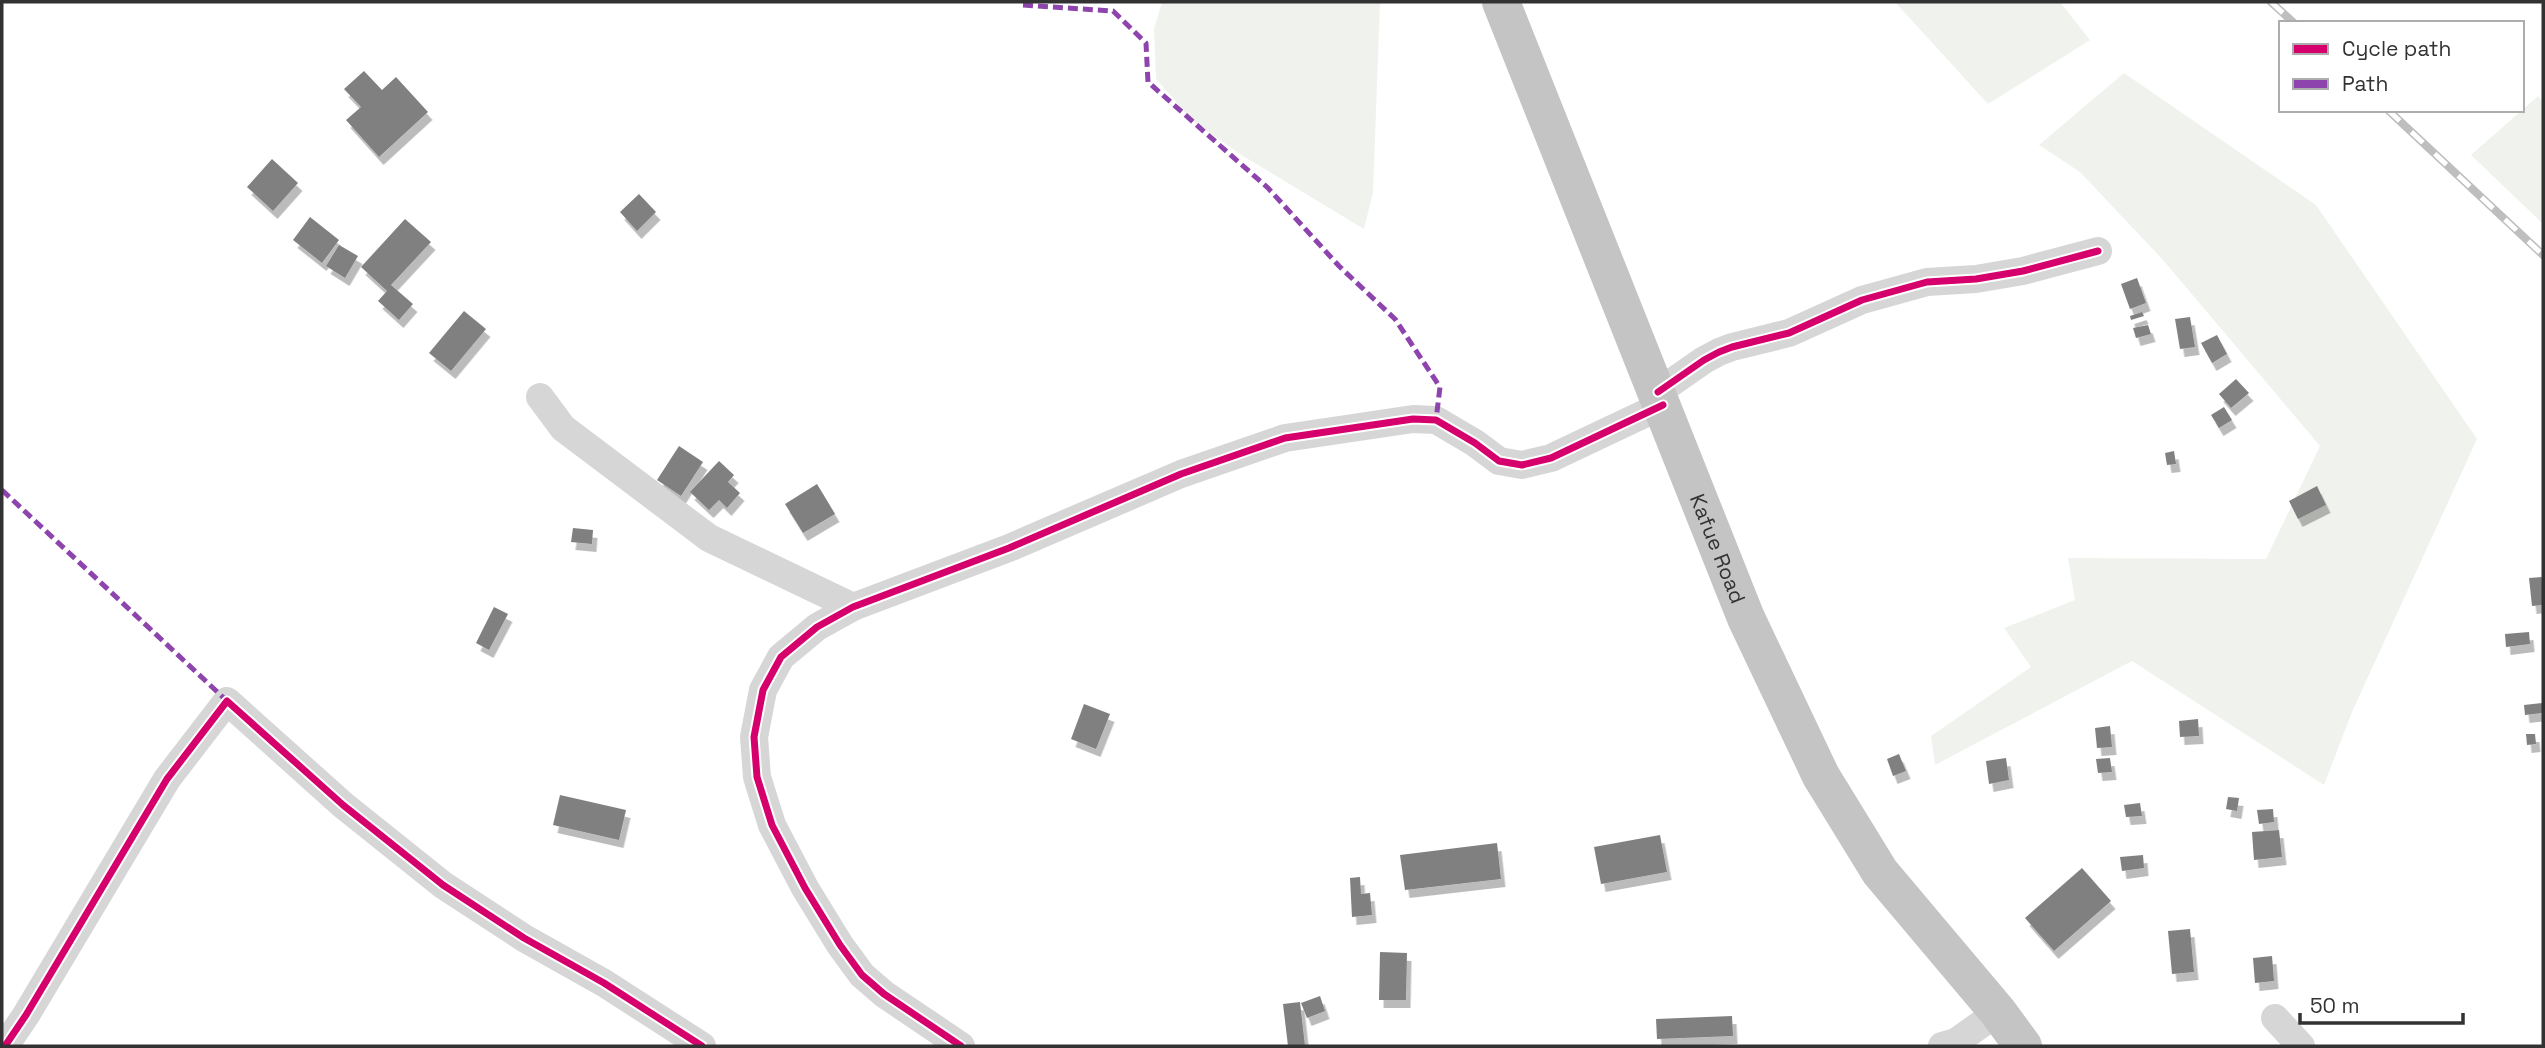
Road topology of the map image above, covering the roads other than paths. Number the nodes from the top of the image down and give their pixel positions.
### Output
1 (1501, 2) edge
2 (2098, 251) dead end
3 (541, 397) dead end
4 (1660, 399) junction
5 (853, 607) junction
6 (1998, 1012) junction
7 (2275, 1018) dead end
8 (5, 1046) edge
9 (702, 1046) edge
10 (961, 1046) edge
11 (1942, 1046) edge
12 (2023, 1046) edge
13 (2301, 1046) edge

1 - 4 highway, Kafue Road
2 - 4 street
3 - 5 street
4 - 5 street
4 - 6 highway, Kafue Road
5 - 10 street
6 - 11 street
6 - 12 highway, Kafue Road
7 - 13 street
8 - 9 street

